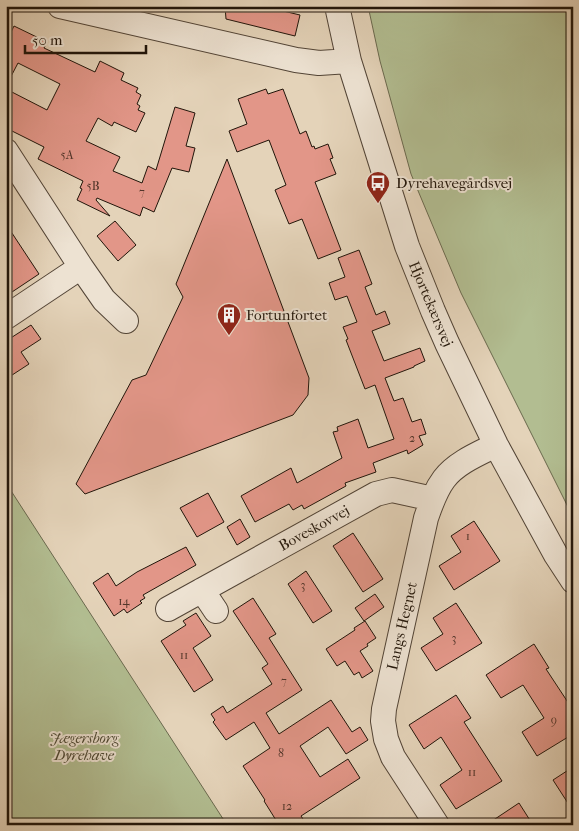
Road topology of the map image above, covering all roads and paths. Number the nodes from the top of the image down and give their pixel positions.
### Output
1 (60, 6) edge
2 (337, 6) edge
3 (127, 14) edge
4 (349, 61) junction
5 (6, 151) edge
6 (81, 267) junction
7 (6, 317) edge
8 (126, 320) dead end
9 (496, 445) junction
10 (433, 499) junction
11 (573, 581) edge
12 (202, 590) junction
13 (168, 609) dead end
14 (216, 611) dead end
15 (436, 825) edge

1 - 3 street
2 - 4 street, Hjortekærsvej
3 - 4 street
4 - 9 street, Hjortekærsvej
5 - 6 street
6 - 7 street
6 - 8 street
9 - 10 street, Langs Hegnet
9 - 11 street, Hjortekærsvej
10 - 12 street, Boveskovvej
10 - 15 street, Langs Hegnet
12 - 13 street, Boveskovvej
12 - 14 street

